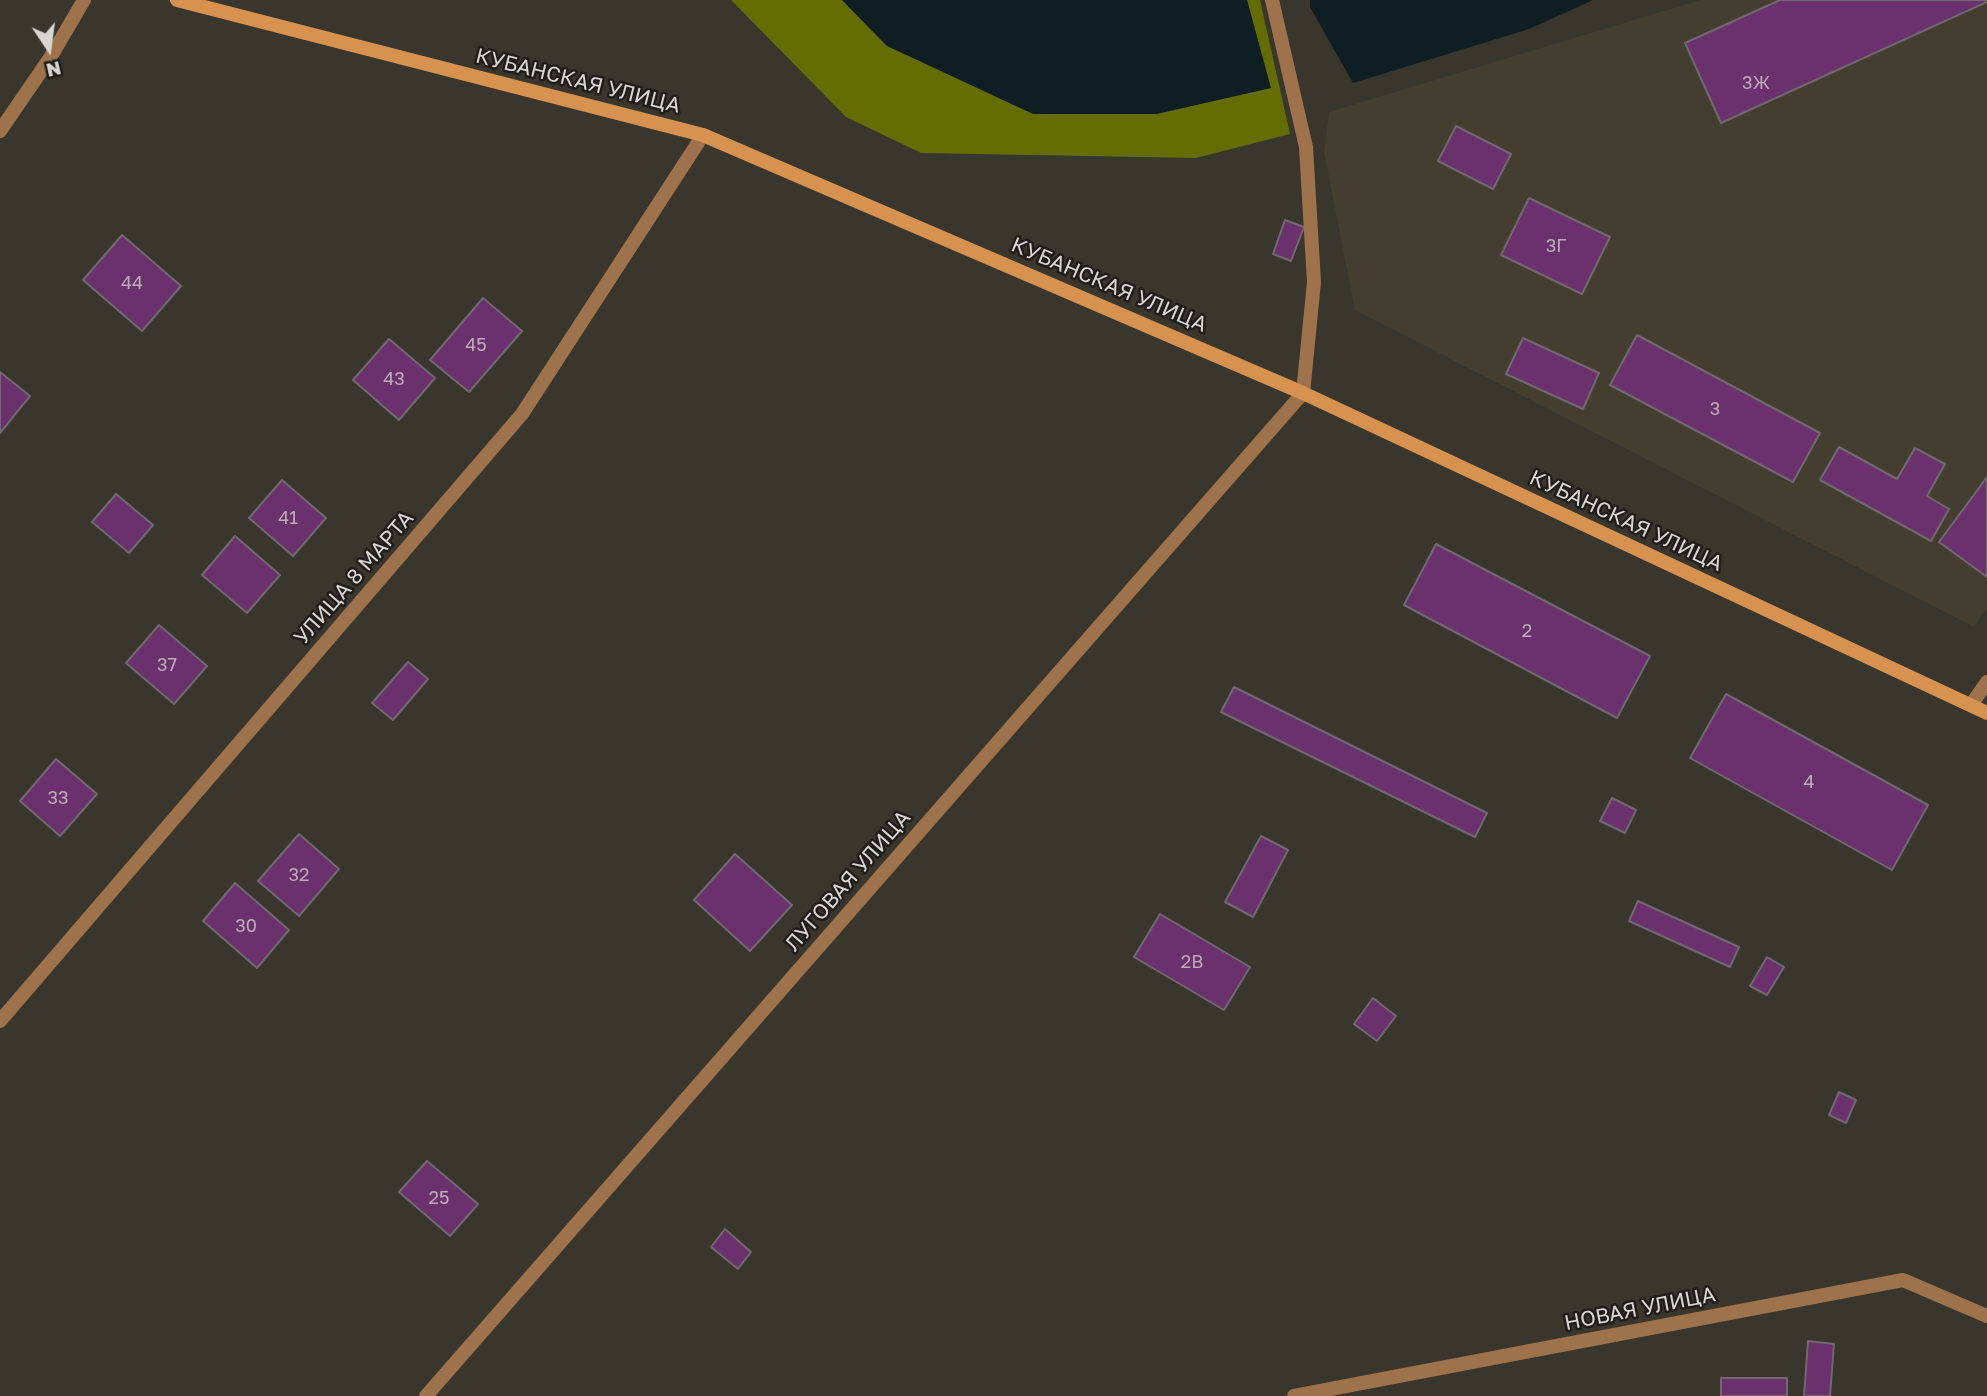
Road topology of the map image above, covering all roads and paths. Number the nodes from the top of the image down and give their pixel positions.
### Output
1 (83, 0) edge
2 (177, 0) edge
3 (1272, 0) edge
4 (0, 131) edge
5 (703, 135) junction
6 (1303, 393) junction
7 (1987, 682) edge
8 (1971, 705) junction
9 (1987, 713) edge
10 (0, 1021) edge
11 (1987, 1316) edge
12 (426, 1396) edge
13 (1294, 1396) edge

1 - 4 street
2 - 5 main road, КУБАНСКАЯ УЛИЦА
3 - 6 street
5 - 6 main road, КУБАНСКАЯ УЛИЦА
5 - 10 street, УЛИЦА 8 МАРТА
6 - 8 main road, КУБАНСКАЯ УЛИЦА
6 - 12 street, ЛУГОВАЯ УЛИЦА
7 - 8 street
8 - 9 main road, КУБАНСКАЯ УЛИЦА
11 - 13 street, НОВАЯ УЛИЦА

